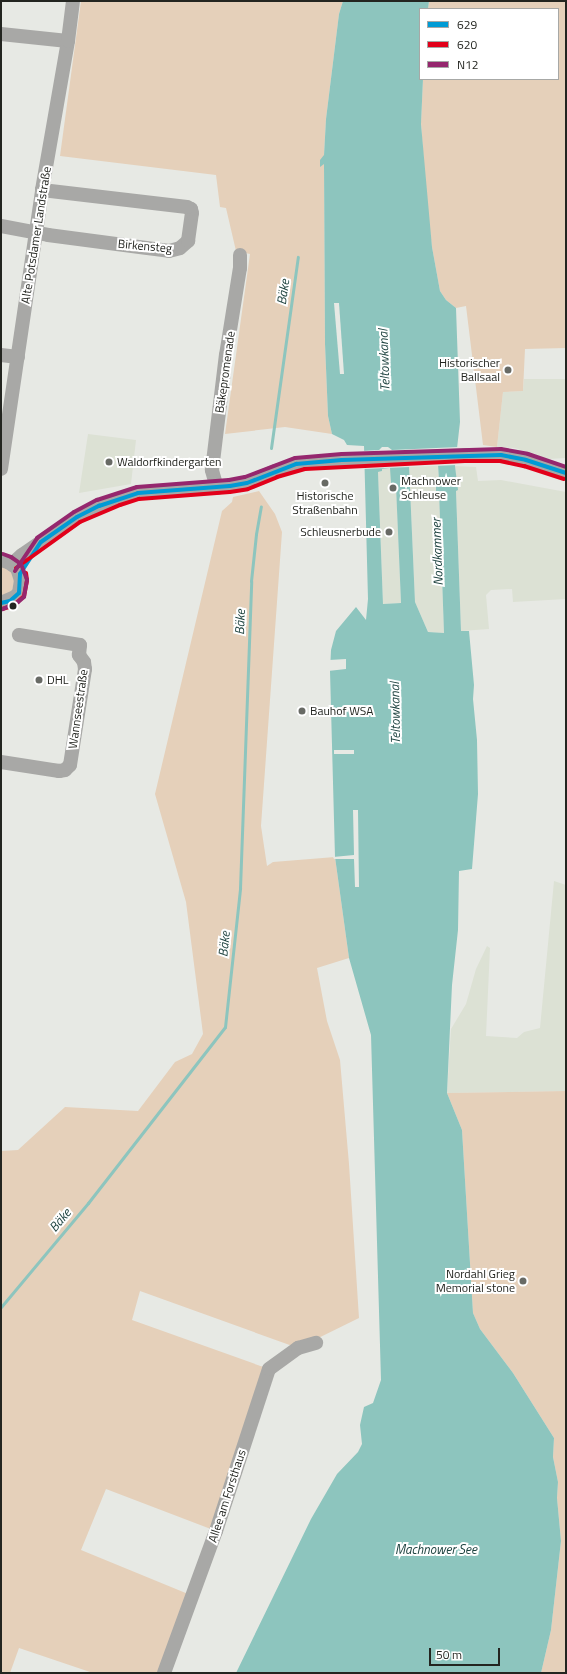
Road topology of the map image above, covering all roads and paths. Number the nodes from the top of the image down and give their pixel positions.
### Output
1 (73, 1) edge
2 (1, 34) edge
3 (68, 41) junction
4 (42, 190) junction
5 (1, 226) edge
6 (37, 232) junction
7 (240, 255) dead end
8 (1, 355) edge
9 (18, 357) junction
10 (1, 469) edge
11 (566, 473) edge
12 (217, 488) junction
13 (8, 563) edge
14 (1, 603) edge
15 (18, 635) dead end
16 (1, 753) edge
17 (21, 756) dead end
18 (1, 762) edge
19 (316, 1343) dead end
20 (164, 1673) edge

1 - 3 street, Alte Potsdamer Landstraße
2 - 3 street
3 - 4 street, Alte Potsdamer Landstraße
4 - 6 street, Alte Potsdamer Landstraße
4 - 6 street, Birkensteg
5 - 6 street
6 - 9 street, Alte Potsdamer Landstraße
7 - 12 street, Bäkepromenade
8 - 9 street
9 - 10 street, Alte Potsdamer Landstraße
11 - 12 street
12 - 13 street
13 - 14 street
15 - 18 street, Wannseestraße
16 - 17 street
19 - 20 street, Allee am Forsthaus

